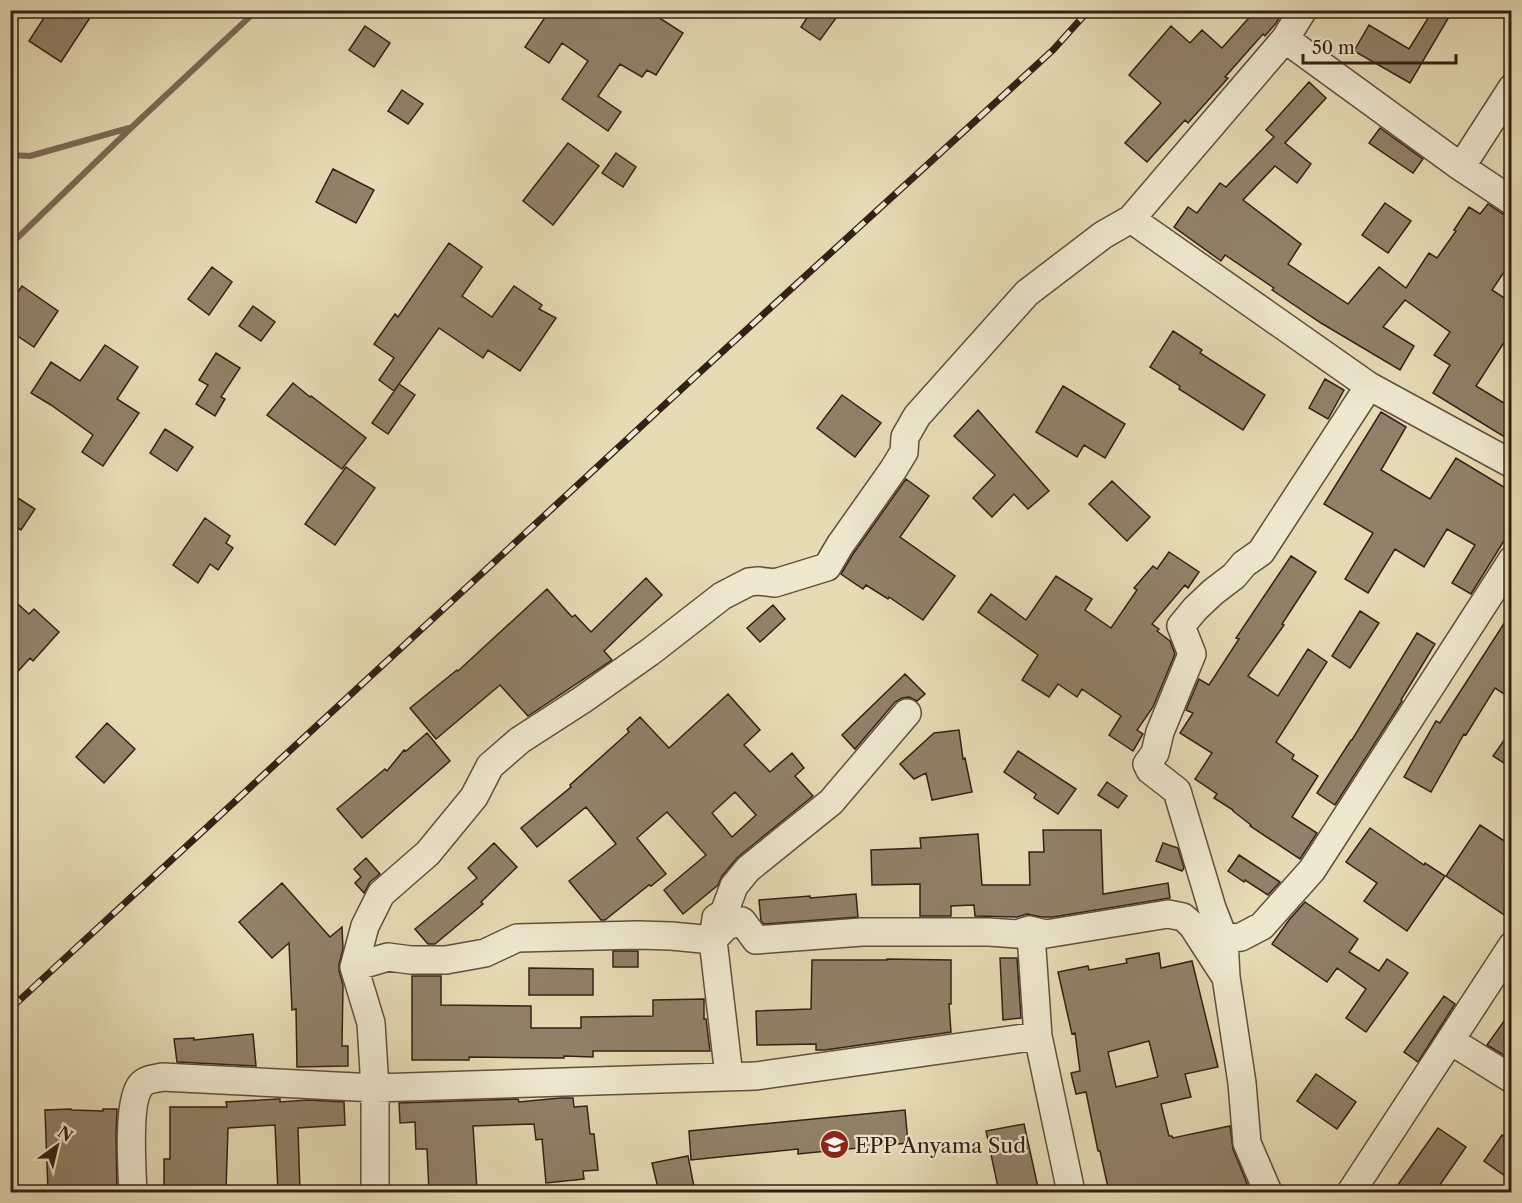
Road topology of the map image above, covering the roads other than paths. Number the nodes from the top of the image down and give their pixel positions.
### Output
1 (1303, 10) edge
2 (1285, 39) junction
3 (1512, 88) edge
4 (1461, 167) junction
5 (1512, 201) edge
6 (1131, 219) junction
7 (1369, 386) junction
8 (1511, 462) edge
9 (1512, 560) edge
10 (907, 713) dead end
11 (1029, 930) junction
12 (1224, 939) junction
13 (713, 940) junction
14 (1512, 946) edge
15 (354, 967) junction
16 (1226, 977) junction
17 (1038, 1036) junction
18 (1451, 1041) junction
19 (729, 1076) junction
20 (1512, 1080) edge
21 (375, 1088) junction
22 (132, 1192) edge
23 (375, 1192) edge
24 (1071, 1192) edge
25 (1268, 1192) edge
26 (1351, 1192) edge

1 - 2 street
2 - 4 street
2 - 6 street
3 - 4 street
4 - 5 street
6 - 7 street
6 - 15 street
7 - 8 street
7 - 12 street
9 - 12 street
10 - 13 street
11 - 13 street
11 - 16 street
11 - 17 street
12 - 16 street
13 - 15 street
13 - 19 street
14 - 18 street
15 - 21 street
16 - 25 street
17 - 19 street
17 - 24 street
18 - 20 street
18 - 26 street
19 - 21 street
21 - 22 street
21 - 23 street

